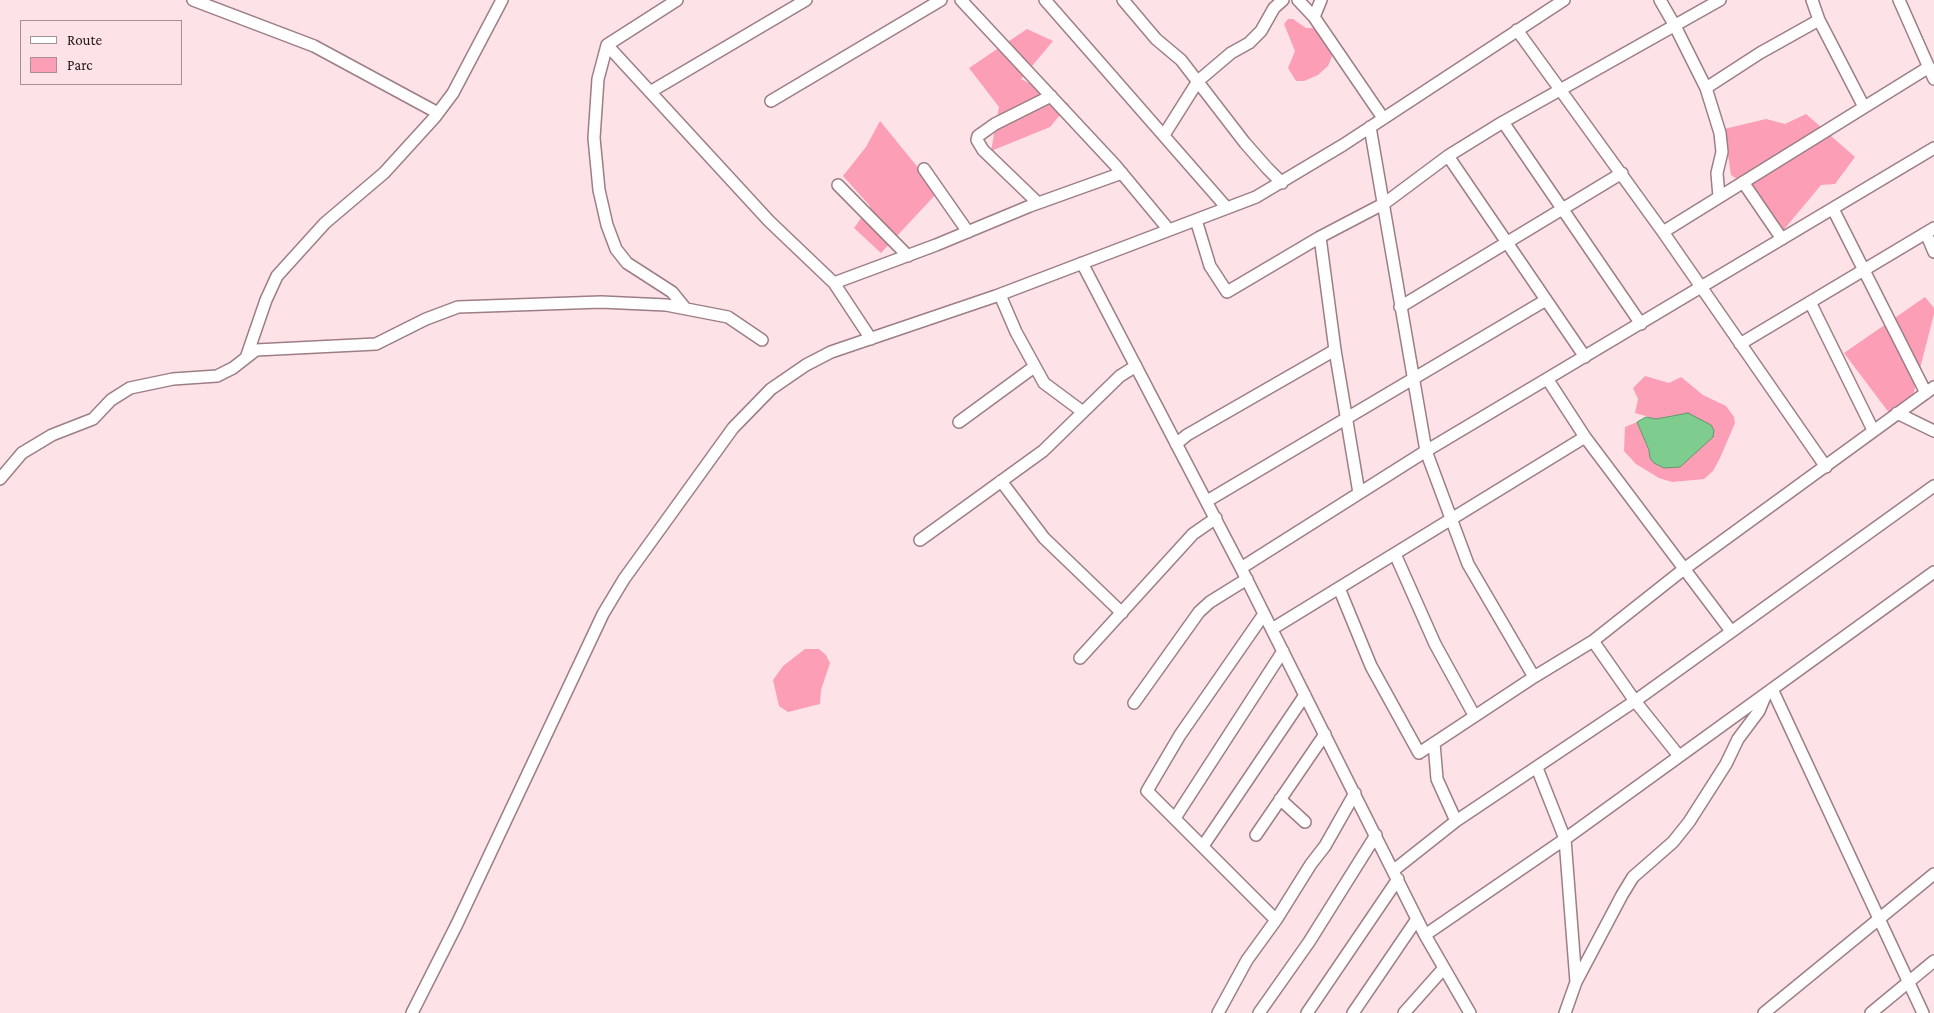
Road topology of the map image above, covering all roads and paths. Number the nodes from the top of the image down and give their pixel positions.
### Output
1 (193, 0) edge
2 (502, 0) edge
3 (677, 0) edge
4 (806, 0) edge
5 (941, 0) edge
6 (961, 0) edge
7 (1045, 0) edge
8 (1123, 0) edge
9 (1283, 0) edge
10 (1298, 0) edge
11 (1321, 0) edge
12 (1564, 0) edge
13 (1660, 0) edge
14 (1720, 0) edge
15 (1812, 0) edge
16 (1899, 0) edge
17 (1314, 17) junction
18 (1819, 20) junction
19 (1675, 26) junction
20 (1517, 30) junction
21 (607, 45) junction
22 (1929, 67) junction
23 (1934, 79) edge
24 (1198, 81) junction
25 (1706, 88) junction
26 (1560, 89) junction
27 (650, 92) junction
28 (1051, 96) junction
29 (770, 101) dead end
30 (1864, 107) junction
31 (438, 113) junction
32 (1383, 118) junction
33 (1503, 122) junction
34 (1370, 127) junction
35 (1164, 135) junction
36 (1934, 148) edge
37 (1448, 156) junction
38 (924, 169) dead end
39 (1122, 173) junction
40 (1622, 174) junction
41 (1743, 182) junction
42 (1282, 183) junction
43 (838, 186) dead end
44 (1720, 197) junction
45 (1038, 203) junction
46 (1385, 203) junction
47 (1228, 208) junction
48 (1834, 209) junction
49 (1562, 210) junction
50 (1196, 220) junction
51 (1169, 230) junction
52 (1930, 231) edge
53 (968, 232) junction
54 (1663, 232) junction
55 (1320, 238) junction
56 (1782, 239) junction
57 (1508, 244) junction
58 (1934, 252) edge
59 (908, 256) junction
60 (1082, 263) junction
61 (1864, 270) junction
62 (834, 283) junction
63 (1702, 288) junction
64 (1000, 295) junction
65 (1546, 300) junction
66 (1810, 302) junction
67 (1400, 307) junction
68 (685, 308) junction
69 (1641, 324) junction
70 (871, 339) junction
71 (762, 340) dead end
72 (1740, 344) junction
73 (1335, 350) junction
74 (247, 355) junction
75 (1585, 357) junction
76 (1136, 366) junction
77 (1034, 367) junction
78 (1412, 378) junction
79 (1548, 380) junction
80 (1930, 390) edge
81 (1083, 412) junction
82 (1896, 413) junction
83 (1346, 418) junction
84 (959, 422) dead end
85 (1873, 430) junction
86 (1934, 431) edge
87 (1585, 438) junction
88 (1176, 444) junction
89 (1426, 451) junction
90 (1826, 467) junction
91 (0, 479) edge
92 (1000, 482) junction
93 (1934, 486) edge
94 (1359, 493) junction
95 (1207, 501) junction
96 (1216, 518) junction
97 (1452, 520) junction
98 (920, 540) dead end
99 (1395, 554) junction
100 (1241, 568) junction
101 (1684, 569) junction
102 (1934, 572) edge
103 (1247, 579) junction
104 (1339, 588) junction
105 (1122, 613) junction
106 (1264, 614) junction
107 (1272, 629) junction
108 (1731, 631) junction
109 (1593, 641) junction
110 (1283, 651) junction
111 (1080, 658) dead end
112 (1534, 678) junction
113 (1769, 690) junction
114 (1305, 695) junction
115 (1635, 701) junction
116 (1134, 704) dead end
117 (1474, 715) junction
118 (1325, 734) junction
119 (1434, 743) junction
120 (1679, 756) junction
121 (1536, 768) junction
122 (1355, 793) junction
123 (1280, 799) junction
124 (1176, 818) junction
125 (1456, 821) junction
126 (1305, 822) dead end
127 (1256, 835) dead end
128 (1376, 835) junction
129 (1565, 839) junction
130 (1203, 846) junction
131 (1934, 874) edge
132 (1396, 875) junction
133 (1878, 918) junction
134 (1417, 919) junction
135 (1276, 920) junction
136 (1425, 935) junction
137 (1934, 961) edge
138 (1444, 968) junction
139 (1576, 982) junction
140 (1908, 982) junction
141 (1466, 1011) edge
142 (412, 1013) edge
143 (1218, 1013) edge
144 (1259, 1013) edge
145 (1307, 1013) edge
146 (1353, 1013) edge
147 (1404, 1013) edge
148 (1565, 1013) edge
149 (1764, 1013) edge
150 (1871, 1013) edge
151 (1923, 1013) edge

1 - 31 street
2 - 31 street
3 - 21 street
4 - 27 street
5 - 29 street
6 - 28 street
7 - 35 street
8 - 24 street
9 - 24 street
10 - 17 street
11 - 17 street
12 - 20 street
13 - 19 street
14 - 19 street
15 - 18 street
16 - 22 street
17 - 32 street
18 - 25 street
18 - 30 street
19 - 25 street
19 - 26 street
20 - 26 street
20 - 32 street
21 - 27 street
21 - 68 street
22 - 23 street
22 - 30 street
24 - 35 street
24 - 42 street
25 - 44 street
26 - 33 street
26 - 40 street
27 - 62 street
28 - 39 street
28 - 45 street
30 - 41 street
31 - 74 street
32 - 34 street
33 - 37 street
33 - 49 street
34 - 42 street
34 - 46 street
35 - 47 street
36 - 48 street
37 - 46 street
37 - 57 street
38 - 53 street
39 - 45 street
39 - 51 street
40 - 49 street
40 - 54 street
41 - 44 street
41 - 56 street
42 - 47 street
43 - 59 street
44 - 54 street
45 - 53 street
46 - 55 street
46 - 67 street
47 - 50 street
48 - 56 street
48 - 61 street
49 - 57 street
49 - 69 street
50 - 51 street
50 - 55 street
51 - 60 street
52 - 58 street
52 - 61 street
53 - 59 street
54 - 63 street
55 - 73 street
56 - 63 street
57 - 65 street
57 - 67 street
59 - 62 street
60 - 64 street
60 - 76 street
61 - 66 street
61 - 80 street
62 - 70 street
63 - 69 street
63 - 72 street
64 - 70 street
64 - 77 street
65 - 75 street
65 - 78 street
66 - 72 street
66 - 85 street
67 - 78 street
68 - 71 street
68 - 74 street
69 - 75 street
70 - 142 street
72 - 90 street
73 - 83 street
73 - 88 street
74 - 91 street
75 - 79 street
76 - 81 street
76 - 88 street
77 - 81 street
77 - 84 street
78 - 83 street
78 - 89 street
79 - 87 street
79 - 89 street
80 - 82 street
81 - 92 street
82 - 85 street
82 - 86 street
83 - 94 street
83 - 95 street
85 - 90 street
87 - 97 street
87 - 101 street
88 - 95 street
89 - 94 street
89 - 97 street
90 - 101 street
92 - 98 street
92 - 105 street
93 - 108 street
94 - 100 street
95 - 96 street
96 - 100 street
96 - 105 street
97 - 99 street
97 - 112 street
99 - 104 street
99 - 117 street
100 - 103 street
101 - 108 street
101 - 109 street
102 - 113 street
103 - 106 street
103 - 116 street
104 - 107 street
104 - 119 street
105 - 111 street
106 - 107 street
106 - 124 street
107 - 110 street
108 - 115 street
109 - 112 street
109 - 115 street
110 - 114 street
110 - 124 street
112 - 117 street
113 - 120 street
113 - 133 street
113 - 139 street
114 - 118 street
114 - 130 street
115 - 120 street
115 - 121 street
117 - 119 street
118 - 122 street
118 - 123 street
119 - 125 street
120 - 129 street
121 - 125 street
121 - 129 street
122 - 128 street
122 - 135 street
123 - 126 street
123 - 127 street
124 - 130 street
125 - 132 street
128 - 132 street
128 - 144 street
129 - 136 street
129 - 139 street
130 - 135 street
131 - 133 street
132 - 134 street
132 - 145 street
133 - 140 street
133 - 149 street
134 - 136 street
134 - 146 street
135 - 143 street
136 - 138 street
137 - 140 street
138 - 141 street
138 - 147 street
139 - 148 street
140 - 150 street
140 - 151 street

